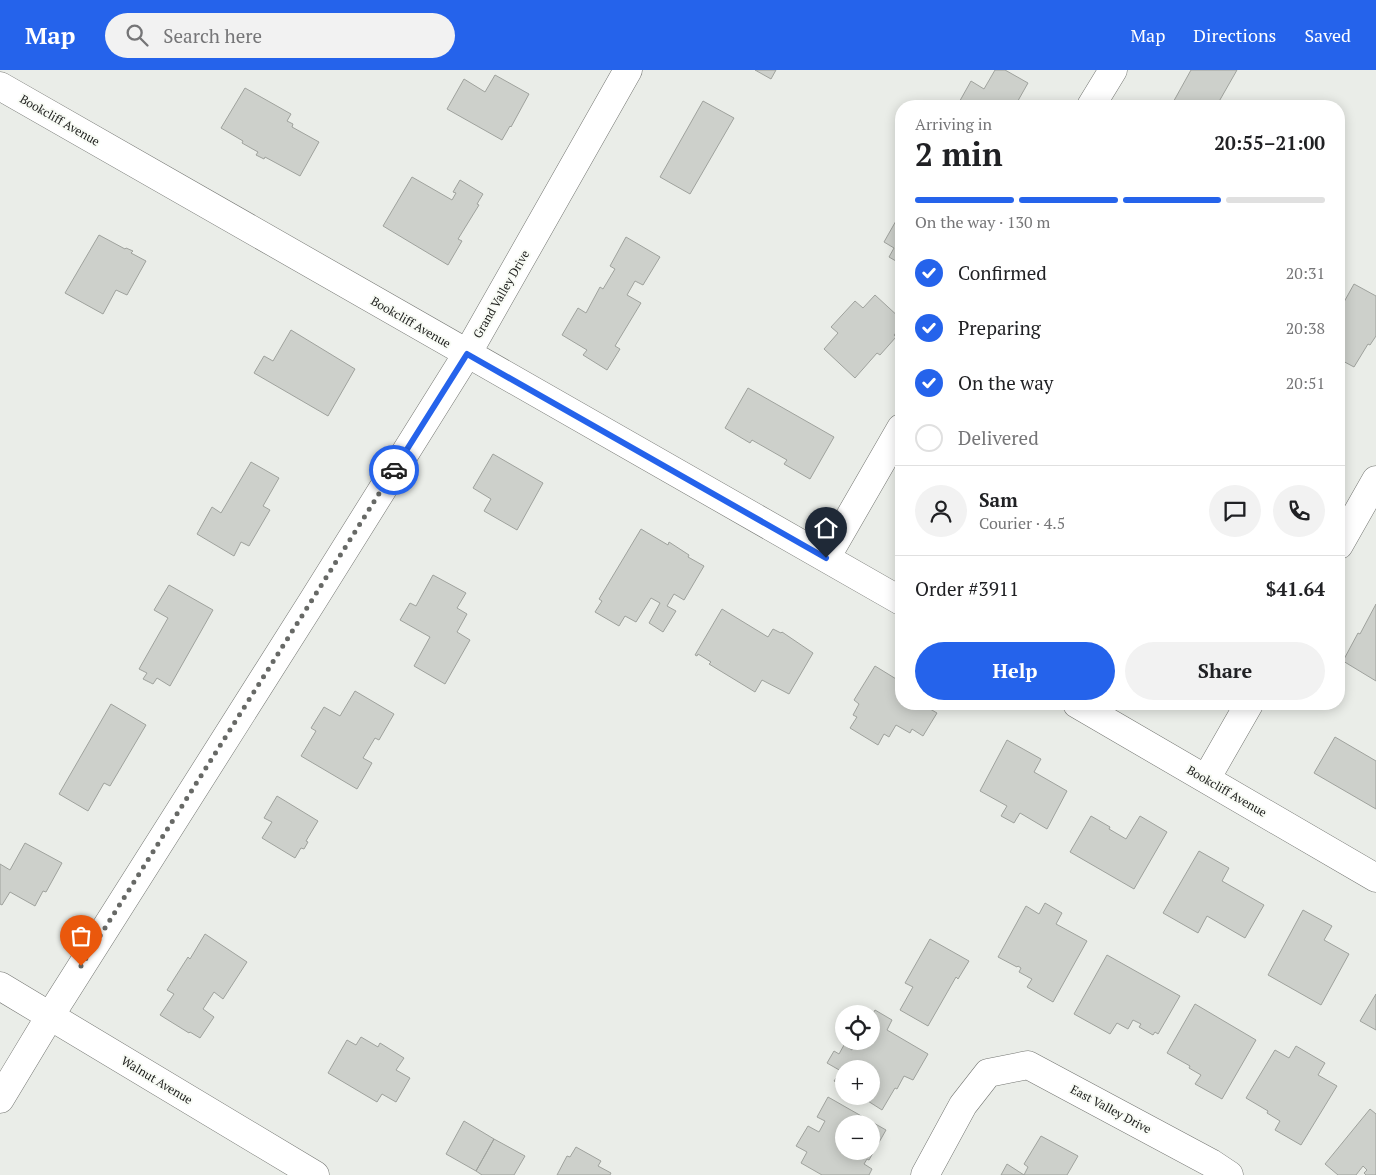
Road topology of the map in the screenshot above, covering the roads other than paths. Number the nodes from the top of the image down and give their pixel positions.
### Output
1 (628, 70) edge
2 (1113, 70) edge
3 (0, 86) edge
4 (1095, 100) edge
5 (467, 354) junction
6 (895, 438) edge
7 (1376, 480) edge
8 (1345, 535) edge
9 (826, 558) junction
10 (895, 598) edge
11 (1087, 710) edge
12 (1246, 710) edge
13 (1206, 779) junction
14 (1376, 878) edge
15 (0, 986) edge
16 (50, 1016) junction
17 (0, 1099) edge
18 (315, 1175) edge
19 (925, 1175) edge
20 (1229, 1175) edge

1 - 5 street, Grand Valley Drive
2 - 4 street
3 - 5 street, Bookcliff Avenue
5 - 9 street, Bookcliff Avenue
5 - 16 street, Grand Valley Drive
6 - 9 street
7 - 8 street
9 - 10 street, Bookcliff Avenue
11 - 13 street, Bookcliff Avenue
12 - 13 street
13 - 14 street, Bookcliff Avenue
15 - 16 street, Walnut Avenue
16 - 17 street, Grand Valley Drive
16 - 18 street, Walnut Avenue
19 - 20 street, East Valley Drive

